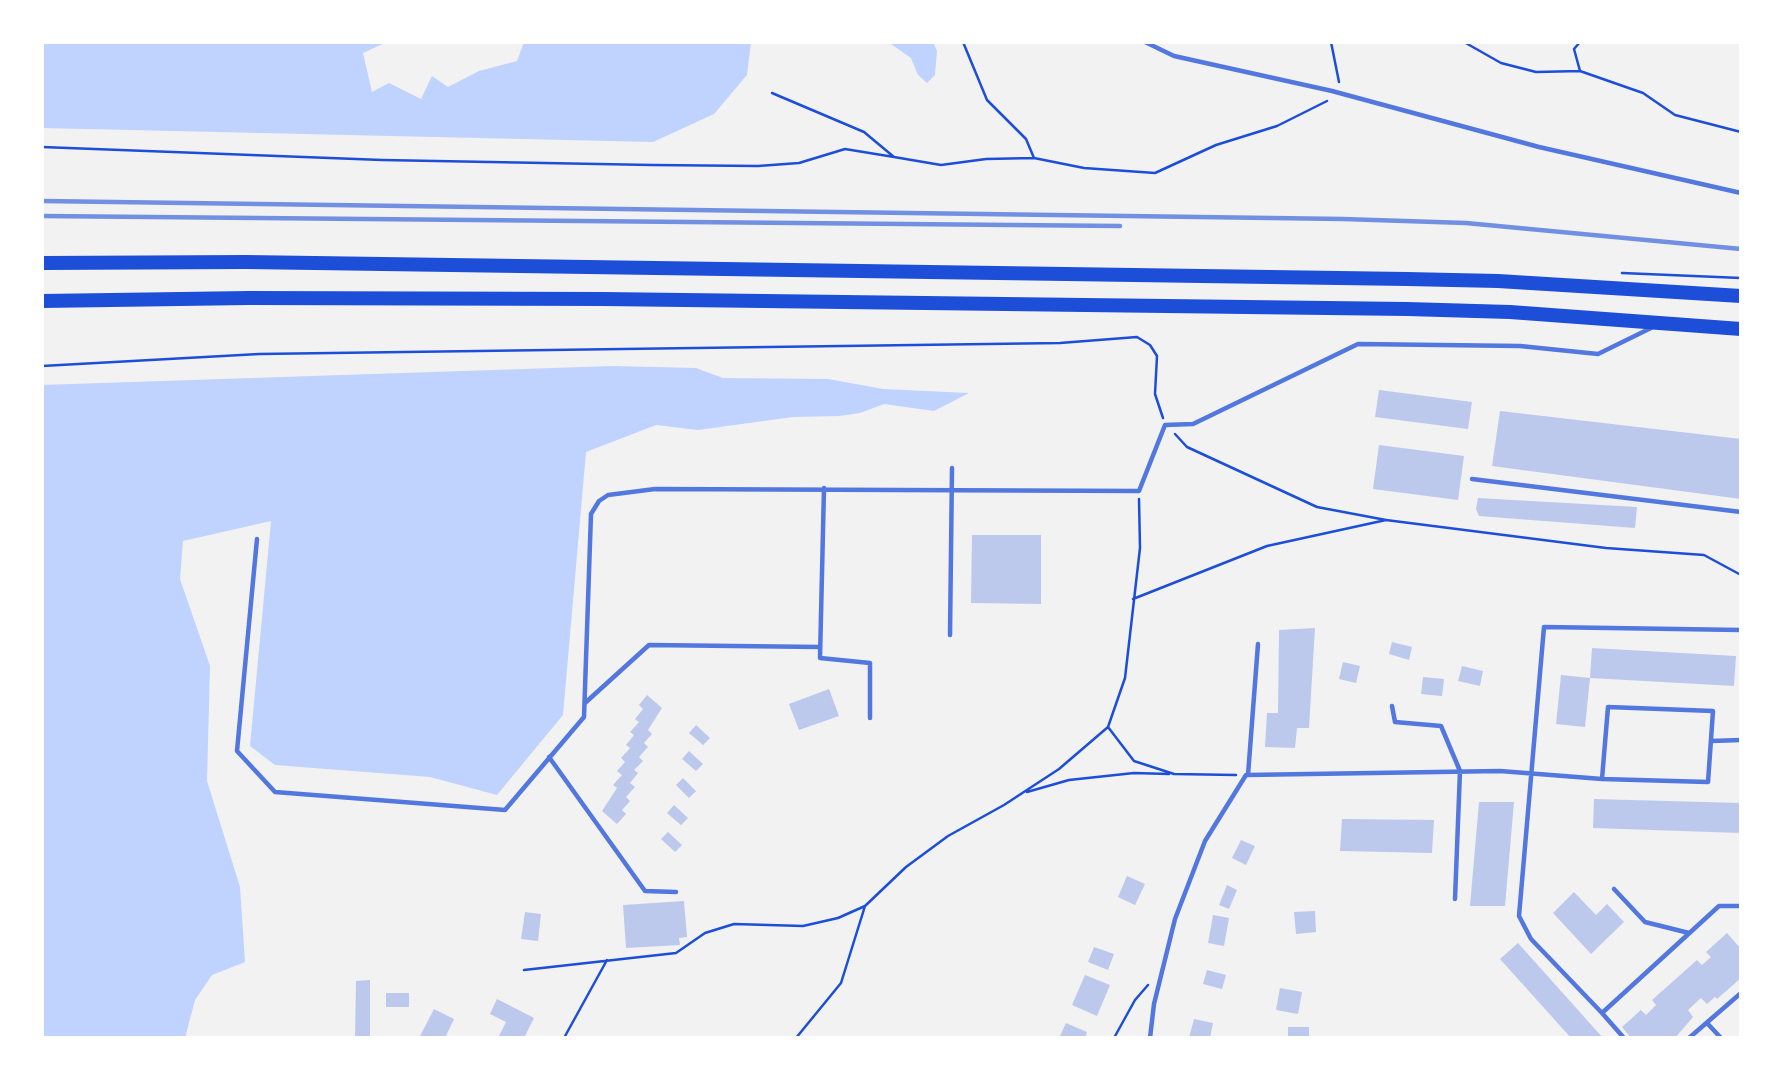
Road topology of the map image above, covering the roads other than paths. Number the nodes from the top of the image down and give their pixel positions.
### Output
1 (1145, 42) edge
2 (1741, 194) edge
3 (42, 263) edge
4 (1741, 296) edge
5 (42, 301) edge
6 (1662, 323) junction
7 (1741, 329) edge
8 (952, 468) dead end
9 (1472, 479) dead end
10 (824, 488) junction
11 (953, 489) junction
12 (1741, 512) edge
13 (257, 539) dead end
14 (1741, 629) edge
15 (950, 635) dead end
16 (1258, 644) dead end
17 (820, 648) junction
18 (584, 703) junction
19 (1392, 706) dead end
20 (870, 718) dead end
21 (1741, 740) edge
22 (1711, 741) junction
23 (550, 757) junction
24 (1460, 771) junction
25 (1530, 772) junction
26 (1247, 775) junction
27 (1602, 779) junction
28 (1614, 889) dead end
29 (676, 892) dead end
30 (1455, 899) dead end
31 (1741, 906) edge
32 (1690, 933) junction
33 (1741, 993) edge
34 (1602, 1013) junction
35 (1707, 1023) junction
36 (1150, 1038) edge
37 (1625, 1038) edge
38 (1689, 1038) edge
39 (1721, 1038) edge

1 - 2 lane
3 - 4 highway
5 - 6 highway
6 - 7 highway
6 - 11 lane
8 - 11 lane
9 - 12 lane
10 - 11 lane
10 - 17 lane
10 - 18 lane
11 - 15 lane
13 - 23 lane
14 - 25 lane
16 - 26 lane
17 - 18 lane
17 - 20 lane
18 - 23 lane
19 - 24 lane
21 - 22 lane
22 - 27 lane
22 - 27 lane
23 - 29 lane
24 - 25 lane
24 - 26 lane
24 - 30 lane
25 - 27 lane
25 - 34 lane
26 - 36 lane
28 - 32 lane
31 - 32 lane
32 - 34 lane
33 - 35 lane
34 - 37 lane
35 - 38 lane
35 - 39 lane

